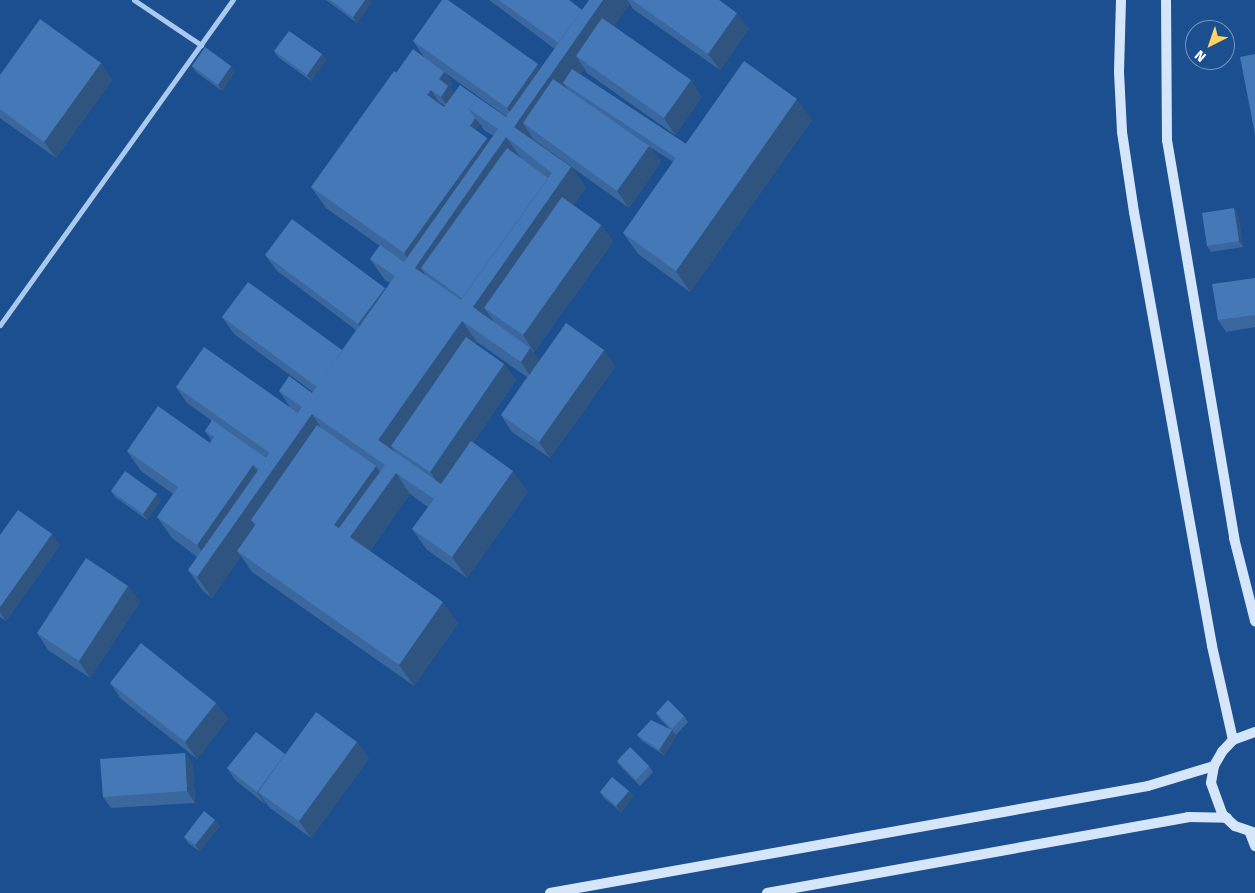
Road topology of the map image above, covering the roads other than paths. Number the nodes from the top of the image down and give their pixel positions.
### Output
1 (134, 0) edge
2 (233, 0) edge
3 (1122, 0) edge
4 (1166, 0) edge
5 (201, 45) junction
6 (0, 324) edge
7 (1255, 621) edge
8 (1255, 732) edge
9 (1233, 740) junction
10 (1214, 766) junction
11 (1227, 818) junction
12 (1253, 833) edge
13 (1255, 846) edge
14 (550, 893) edge
15 (767, 893) edge

1 - 5 street
2 - 5 street
3 - 9 main road
4 - 7 main road
5 - 6 street
8 - 9 main road
9 - 10 main road
10 - 11 main road
10 - 14 main road
11 - 12 main road
11 - 15 main road
12 - 13 main road

